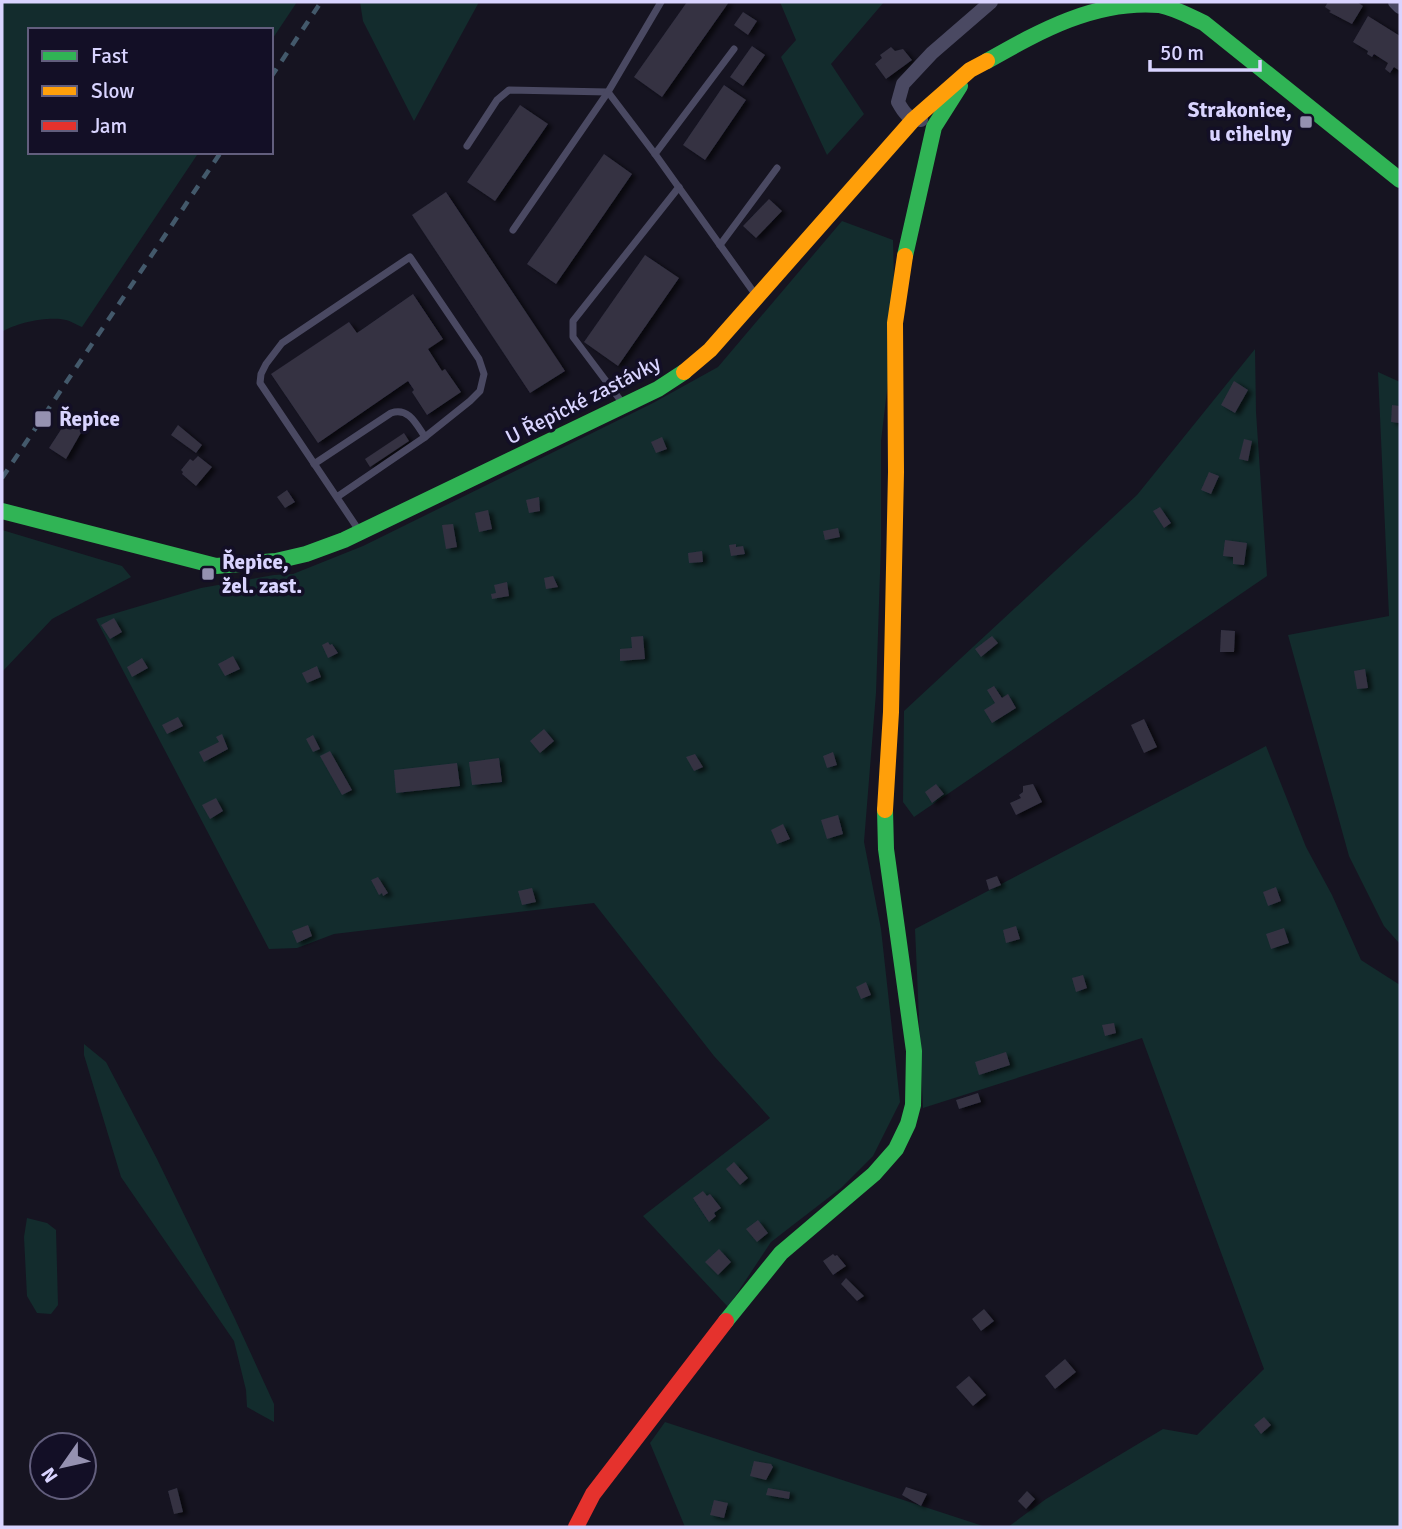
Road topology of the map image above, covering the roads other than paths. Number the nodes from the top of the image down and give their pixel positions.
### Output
1 (661, 2) edge
2 (991, 2) edge
3 (1395, 2) edge
4 (1400, 7) edge
5 (734, 49) dead end
6 (970, 70) junction
7 (608, 92) junction
8 (913, 120) junction
9 (934, 127) junction
10 (467, 146) dead end
11 (655, 153) junction
12 (777, 168) dead end
13 (1400, 180) edge
14 (679, 187) junction
15 (513, 230) dead end
16 (720, 244) junction
17 (757, 297) junction
18 (625, 405) junction
19 (425, 437) junction
20 (314, 464) junction
21 (337, 497) junction
22 (2, 511) edge
23 (360, 532) junction
24 (576, 1527) edge

1 - 7 lane
2 - 8 street
3 - 4 street
5 - 11 lane
6 - 8 main road, U Řepické zastávky
6 - 9 main road
6 - 13 main road, U Řepické zastávky
7 - 10 lane
7 - 11 lane
7 - 15 lane
8 - 9 street
8 - 17 main road, U Řepické zastávky
9 - 24 main road
11 - 14 lane
12 - 16 lane
14 - 16 lane
14 - 18 lane
16 - 17 lane
17 - 18 main road, U Řepické zastávky
18 - 23 main road, U Řepické zastávky
19 - 20 lane
19 - 20 lane
19 - 21 lane
20 - 21 lane
21 - 23 lane
22 - 23 main road, U Řepické zastávky

